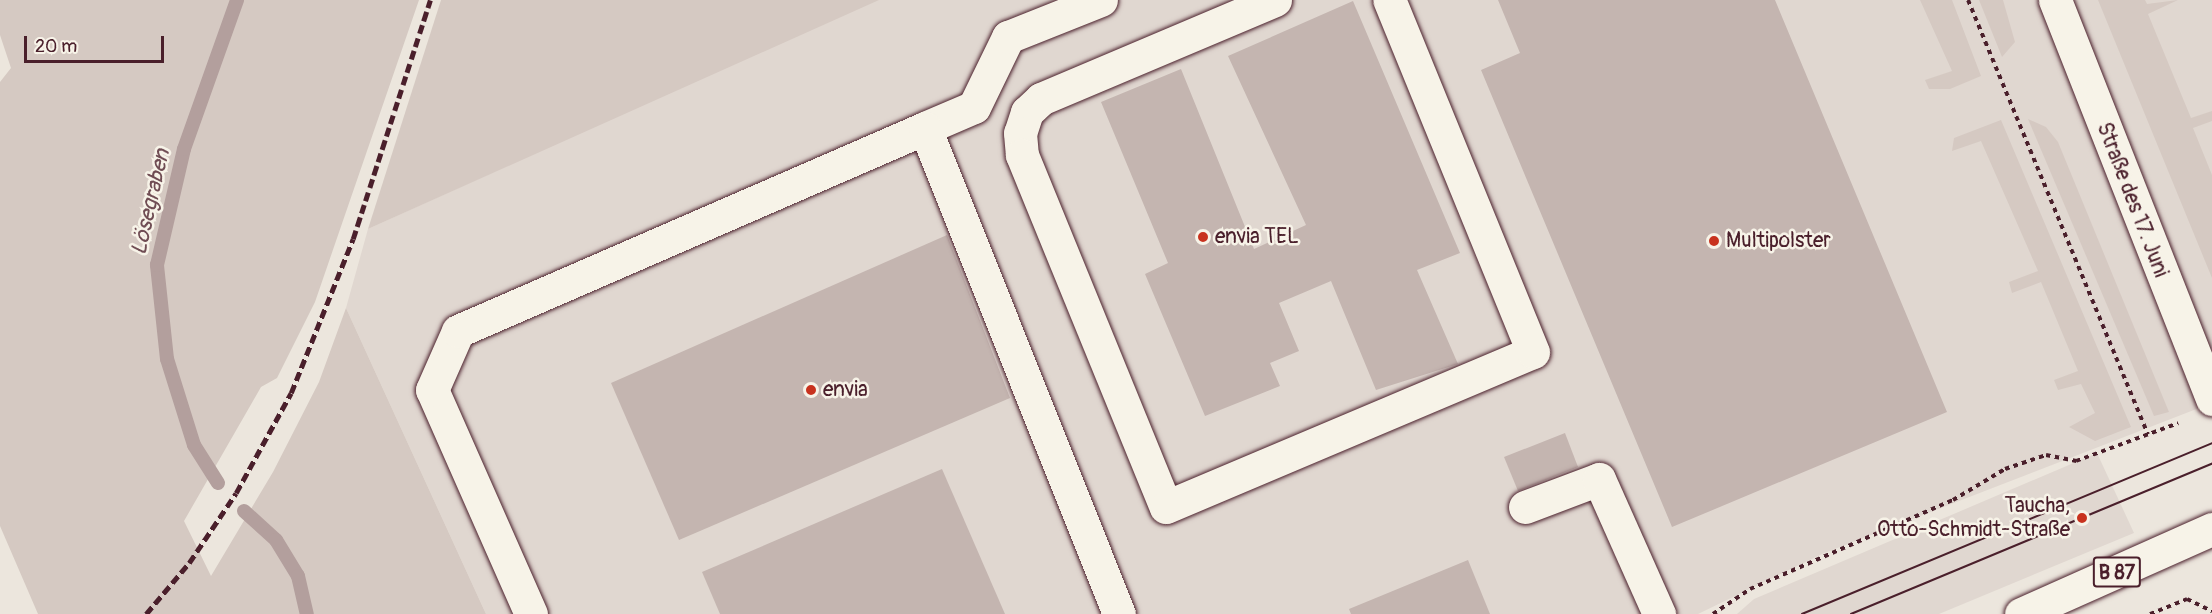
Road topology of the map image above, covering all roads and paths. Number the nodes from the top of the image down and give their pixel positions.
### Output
1 (1101, 0) edge
2 (1275, 0) edge
3 (1389, 0) edge
4 (1968, 0) edge
5 (2055, 0) edge
6 (925, 128) junction
7 (2212, 399) edge
8 (2178, 423) dead end
9 (2148, 434) junction
10 (1525, 507) dead end
11 (2212, 529) edge
12 (2211, 610) edge
13 (531, 614) edge
14 (1119, 614) edge
15 (1659, 614) edge
16 (1713, 614) edge
17 (2021, 614) edge
18 (2150, 614) edge

1 - 6 street
2 - 3 street
4 - 9 path
5 - 7 street, Straße des 17. Juni
6 - 13 street
6 - 14 street
8 - 9 path
9 - 16 path
10 - 15 street
11 - 17 street, B 87
12 - 18 path

